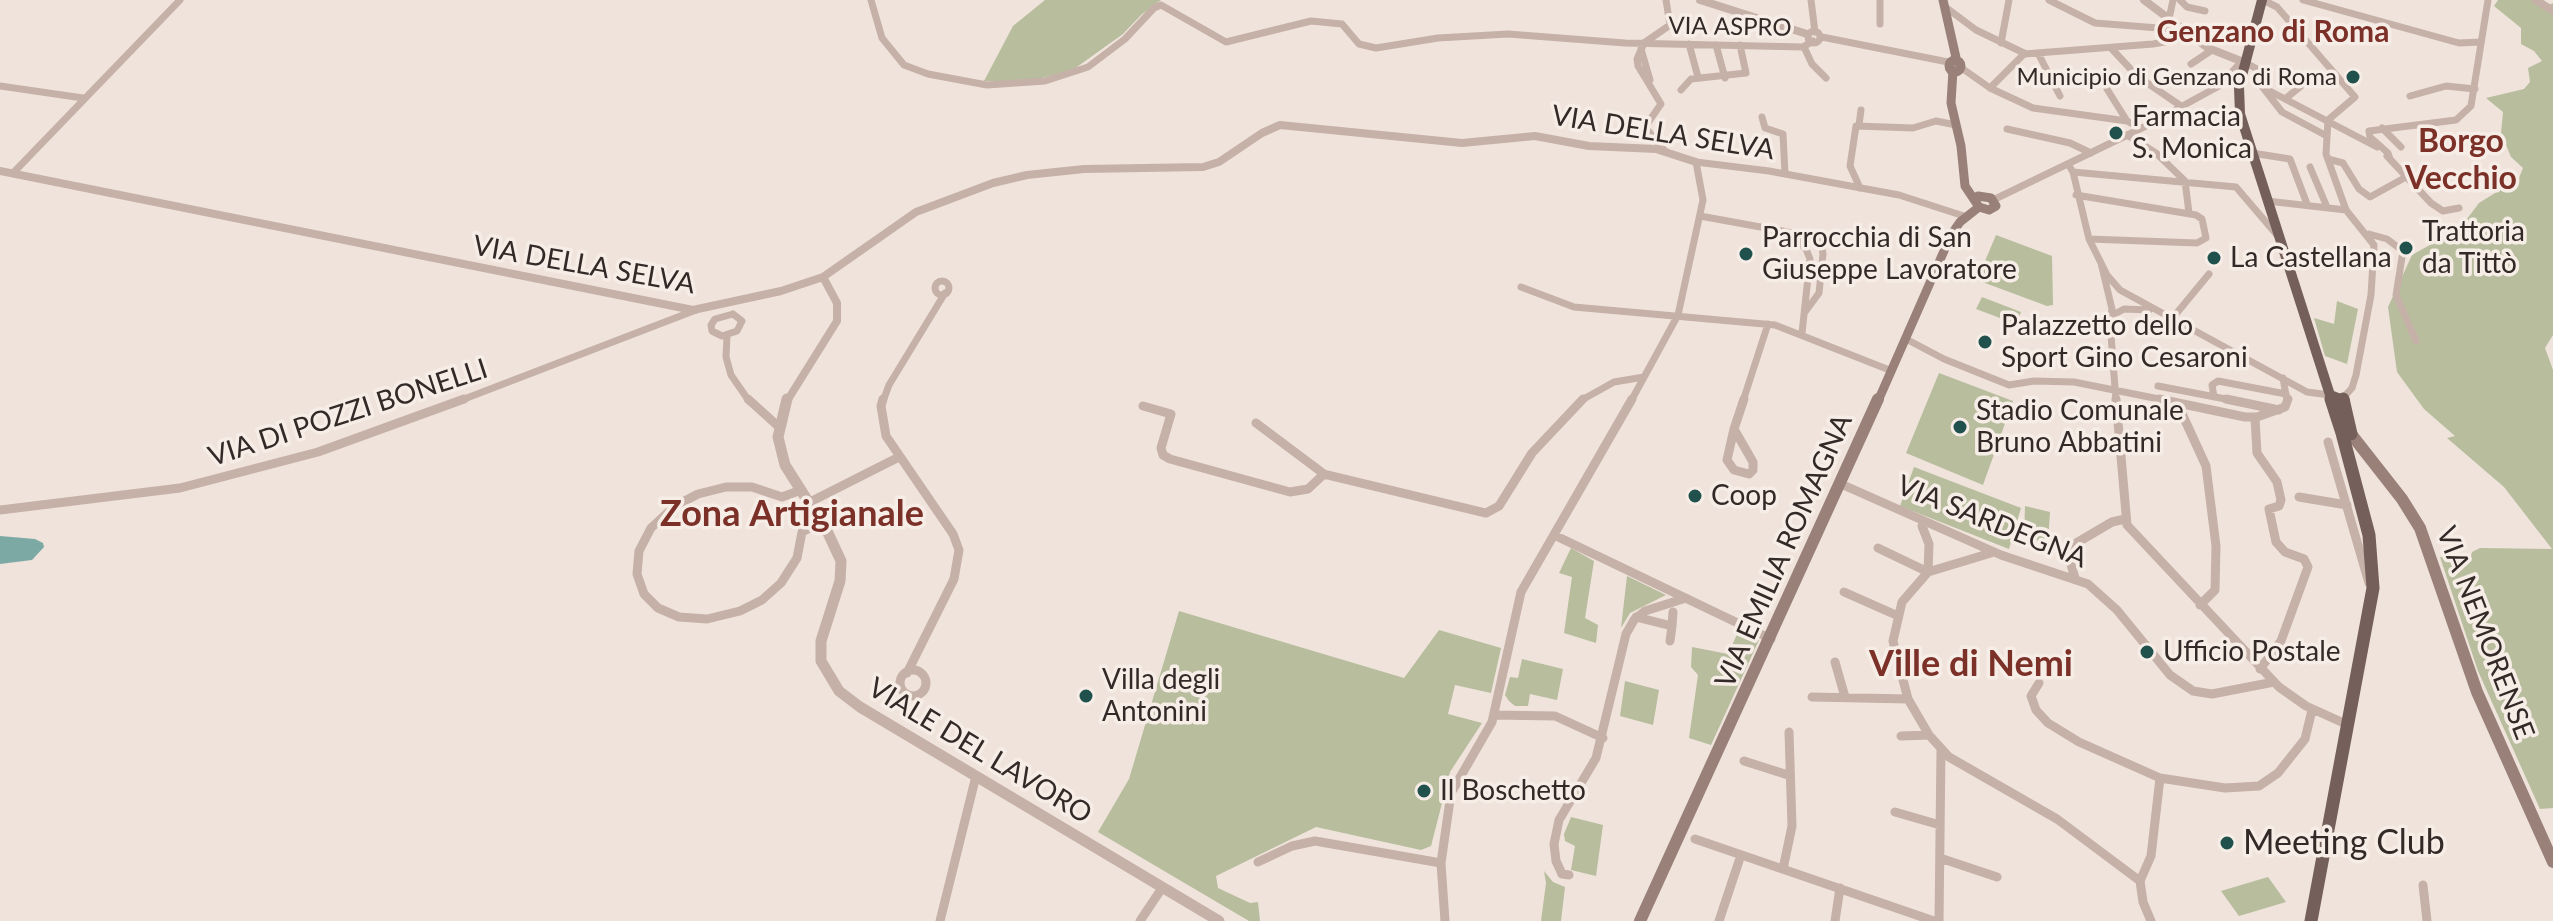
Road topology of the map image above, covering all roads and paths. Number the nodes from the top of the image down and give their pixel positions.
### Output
1 (180, 0) edge
2 (871, 0) edge
3 (1666, 0) edge
4 (1700, 0) edge
5 (1811, 0) edge
6 (1880, 0) edge
7 (2009, 0) edge
8 (2049, 0) edge
9 (2144, 0) edge
10 (2173, 0) edge
11 (2180, 0) edge
12 (2263, 0) edge
13 (2303, 0) edge
14 (2488, 0) edge
15 (2536, 0) edge
16 (1941, 2) edge
17 (2205, 11) dead end
18 (2553, 11) edge
19 (2169, 19) junction
20 (1880, 24) dead end
21 (2184, 30) junction
22 (1814, 36) junction
23 (2193, 37) junction
24 (2480, 42) junction
25 (2001, 43) junction
26 (1689, 44) junction
27 (1716, 45) junction
28 (1740, 45) junction
29 (1642, 46) junction
30 (1804, 47) junction
31 (2111, 48) junction
32 (2212, 50) junction
33 (2038, 53) junction
34 (2026, 54) junction
35 (2243, 63) junction
36 (2191, 64) dead end
37 (1955, 66) junction
38 (1698, 77) junction
39 (1725, 78) junction
40 (1826, 78) dead end
41 (0, 86) edge
42 (2301, 86) dead end
43 (1990, 88) junction
44 (2264, 88) junction
45 (2107, 89) dead end
46 (2475, 89) junction
47 (1681, 90) dead end
48 (2060, 96) dead end
49 (2410, 96) dead end
50 (83, 98) junction
51 (2285, 99) junction
52 (2181, 106) junction
53 (1861, 110) dead end
54 (1762, 117) dead end
55 (2328, 120) junction
56 (2127, 121) junction
57 (1859, 125) junction
58 (1956, 125) junction
59 (2140, 128) junction
60 (2382, 128) junction
61 (2007, 129) dead end
62 (2127, 135) junction
63 (2325, 135) junction
64 (2401, 147) dead end
65 (1665, 151) junction
66 (2091, 153) junction
67 (2252, 153) junction
68 (2390, 157) junction
69 (2328, 159) junction
70 (1696, 162) junction
71 (2068, 164) junction
72 (2310, 167) dead end
73 (0, 171) edge
74 (14, 172) junction
75 (2073, 172) junction
76 (1785, 174) junction
77 (2406, 177) junction
78 (2185, 181) junction
79 (1860, 188) junction
80 (2076, 195) junction
81 (1993, 200) joint
82 (2267, 201) junction
83 (1977, 202) junction
84 (2307, 204) junction
85 (2327, 207) junction
86 (2459, 208) dead end
87 (2346, 210) junction
88 (2189, 213) junction
89 (1700, 216) junction
90 (1967, 217) junction
91 (1788, 232) junction
92 (2368, 234) junction
93 (2279, 237) junction
94 (1815, 239) junction
95 (2089, 239) junction
96 (1804, 247) junction
97 (2101, 263) junction
98 (2209, 274) dead end
99 (823, 277) junction
100 (1521, 287) dead end
101 (945, 293) dead end
102 (2129, 297) junction
103 (697, 310) junction
104 (2153, 310) junction
105 (1805, 312) junction
106 (2112, 312) junction
107 (1678, 315) junction
108 (2171, 320) junction
109 (1768, 324) junction
110 (1802, 333) junction
111 (727, 335) dead end
112 (2416, 341) dead end
113 (1903, 344) junction
114 (1892, 371) junction
115 (1644, 377) junction
116 (2283, 378) junction
117 (2158, 386) dead end
118 (2115, 390) junction
119 (2286, 394) junction
120 (2330, 395) junction
121 (2214, 397) junction
122 (2343, 398) junction
123 (2178, 405) junction
124 (1143, 406) dead end
125 (2279, 410) junction
126 (2255, 418) junction
127 (1256, 423) dead end
128 (779, 427) junction
129 (1734, 429) junction
130 (2346, 433) junction
131 (2328, 442) dead end
132 (899, 457) junction
133 (1324, 474) junction
134 (1841, 484) junction
135 (801, 490) junction
136 (2299, 497) dead end
137 (808, 503) junction
138 (2347, 505) junction
139 (0, 510) edge
140 (2125, 519) junction
141 (821, 522) junction
142 (1922, 526) dead end
143 (1554, 535) junction
144 (1878, 548) dead end
145 (1991, 553) dead end
146 (1928, 572) junction
147 (2075, 578) junction
148 (1844, 592) dead end
149 (2372, 592) junction
150 (1686, 598) junction
151 (2200, 605) junction
152 (1673, 612) dead end
153 (1896, 615) junction
154 (1636, 617) junction
155 (1672, 626) junction
156 (1771, 639) junction
157 (1670, 641) dead end
158 (1835, 662) dead end
159 (2260, 669) junction
160 (907, 673) dead end
161 (2274, 682) junction
162 (2039, 683) dead end
163 (1812, 697) dead end
164 (1845, 697) junction
165 (1908, 699) junction
166 (2312, 710) junction
167 (1494, 715) junction
168 (2348, 725) junction
169 (1789, 732) dead end
170 (1929, 735) junction
171 (1901, 736) dead end
172 (1603, 738) junction
173 (1941, 750) junction
174 (1744, 761) dead end
175 (1788, 775) junction
176 (976, 776) junction
177 (2160, 778) junction
178 (1895, 812) dead end
179 (1940, 825) junction
180 (1695, 839) dead end
181 (1940, 858) junction
182 (1739, 861) dead end
183 (1258, 862) dead end
184 (2553, 862) edge
185 (1441, 863) junction
186 (1783, 869) junction
187 (1569, 875) dead end
188 (1997, 877) dead end
189 (2140, 881) junction
190 (2423, 885) dead end
191 (1162, 888) junction
192 (1840, 888) junction
193 (940, 921) edge
194 (1140, 921) edge
195 (1219, 921) edge
196 (1445, 921) edge
197 (1640, 921) edge
198 (1719, 921) edge
199 (1835, 921) edge
200 (1936, 921) edge
201 (2151, 921) edge
202 (2311, 921) edge
203 (2427, 921) edge

1 - 50 street
2 - 29 street, VIA ASPRO
3 - 29 street
4 - 22 street
5 - 22 street
6 - 20 street
7 - 25 street
8 - 21 street
9 - 19 street
10 - 19 street
11 - 17 street
12 - 35 main road
12 - 55 street
13 - 24 street
14 - 24 street
15 - 18 street
16 - 25 street
16 - 37 main road
19 - 21 street
21 - 23 street
22 - 30 street, VIA ASPRO
22 - 37 street
23 - 31 street
23 - 32 street
24 - 46 street
25 - 34 street
26 - 27 street, VIA ASPRO
26 - 29 street, VIA ASPRO
26 - 38 street
27 - 28 street, VIA ASPRO
27 - 39 street
28 - 30 street, VIA ASPRO
28 - 39 street
29 - 65 street
30 - 40 street
31 - 33 street
31 - 52 street
32 - 35 street
32 - 36 street
33 - 34 street
33 - 48 street
34 - 43 street
35 - 44 street
35 - 52 street
35 - 67 main road
37 - 43 street
37 - 58 main road
37 - 83 main road
38 - 39 street
38 - 47 street
41 - 50 street
42 - 51 street
43 - 56 street
44 - 51 street
44 - 63 street
45 - 56 street
46 - 49 street
46 - 60 street
50 - 74 street
51 - 55 street
52 - 59 street
53 - 57 street
54 - 76 street
55 - 63 street
55 - 68 street
56 - 59 street
57 - 58 street
57 - 79 street
58 - 83 main road
59 - 62 street
60 - 64 street
60 - 68 street
61 - 66 street
62 - 66 street
62 - 78 street
63 - 69 street
65 - 70 street, VIA DELLA SELVA
65 - 99 street, VIA DELLA SELVA
66 - 71 street
67 - 82 main road
67 - 84 street
68 - 77 street
69 - 77 street
69 - 87 street
70 - 76 street, VIA DELLA SELVA
70 - 89 street
71 - 75 street
71 - 81 street
72 - 85 street
73 - 74 street, VIA DELLA SELVA
74 - 103 street, VIA DELLA SELVA
75 - 78 street
75 - 80 street
76 - 79 street, VIA DELLA SELVA
77 - 86 street
78 - 88 street
78 - 93 street
79 - 90 street, VIA DELLA SELVA
80 - 88 street
80 - 95 street
81 - 83 main road
82 - 84 street
82 - 93 main road
83 - 90 main road, VIA EMILIA ROMAGNA
84 - 85 street
85 - 87 street
87 - 92 street
88 - 95 street
89 - 91 street
89 - 107 street
90 - 113 main road, VIA EMILIA ROMAGNA
91 - 94 street
91 - 96 street
92 - 112 street
92 - 122 street
93 - 120 main road
94 - 96 street
94 - 105 street
95 - 97 street
96 - 105 street
97 - 102 street
97 - 106 street
98 - 108 street
99 - 103 street, VIA DELLA SELVA
99 - 128 street
100 - 107 street
101 - 132 street
102 - 104 street
102 - 106 street
103 - 139 street, VIA DI POZZI BONELLI
104 - 106 street
104 - 108 street
105 - 110 street
106 - 118 street
107 - 109 street
107 - 115 street
108 - 116 street
109 - 110 street
109 - 129 street
110 - 114 street
111 - 128 street
113 - 114 main road, VIA EMILIA ROMAGNA
113 - 118 street
114 - 134 main road, VIA EMILIA ROMAGNA
115 - 133 street
115 - 143 street
116 - 119 street
116 - 120 street
117 - 121 street
118 - 123 street
118 - 140 street
119 - 121 street
119 - 125 street
120 - 122 main road
120 - 130 main road
121 - 125 street
122 - 130 main road
123 - 126 street
123 - 151 street
124 - 133 street
125 - 126 street
126 - 159 street
127 - 133 street
128 - 135 street, VIALE DEL LAVORO
129 - 129 street
130 - 149 main road
130 - 184 main road, VIA NEMORENSE
131 - 138 street
132 - 137 street
132 - 160 street
134 - 147 street, VIA SARDEGNA
134 - 156 main road, VIA EMILIA ROMAGNA
135 - 137 street, VIALE DEL LAVORO
135 - 141 street
136 - 138 street
137 - 141 street, VIALE DEL LAVORO
138 - 149 street
140 - 147 street
140 - 151 street
141 - 176 street, VIALE DEL LAVORO
142 - 146 street
143 - 150 street
143 - 167 street
144 - 146 street
145 - 146 street
146 - 153 street
147 - 161 street, VIA SARDEGNA
148 - 153 street
149 - 168 main road
150 - 154 street
150 - 156 street
151 - 159 street
152 - 155 street
153 - 165 street
154 - 155 street
154 - 172 street
155 - 157 street
156 - 197 main road, VIA EMILIA ROMAGNA
158 - 164 street
159 - 161 street
161 - 166 street
162 - 177 street
163 - 164 street
164 - 165 street
165 - 170 street
166 - 168 street
166 - 177 street
167 - 172 street
167 - 185 street
168 - 202 main road
169 - 175 street
170 - 171 street
170 - 173 street
172 - 187 street
173 - 179 street
173 - 189 street
174 - 175 street
175 - 186 street
176 - 191 street, VIALE DEL LAVORO
176 - 193 street
177 - 189 street
178 - 179 street
179 - 181 street
180 - 186 street
181 - 188 street
181 - 200 street
182 - 198 street
183 - 185 street
185 - 196 street
186 - 192 street
189 - 201 street
190 - 203 street
191 - 194 street
191 - 195 street, VIALE DEL LAVORO
192 - 199 street
192 - 200 street

